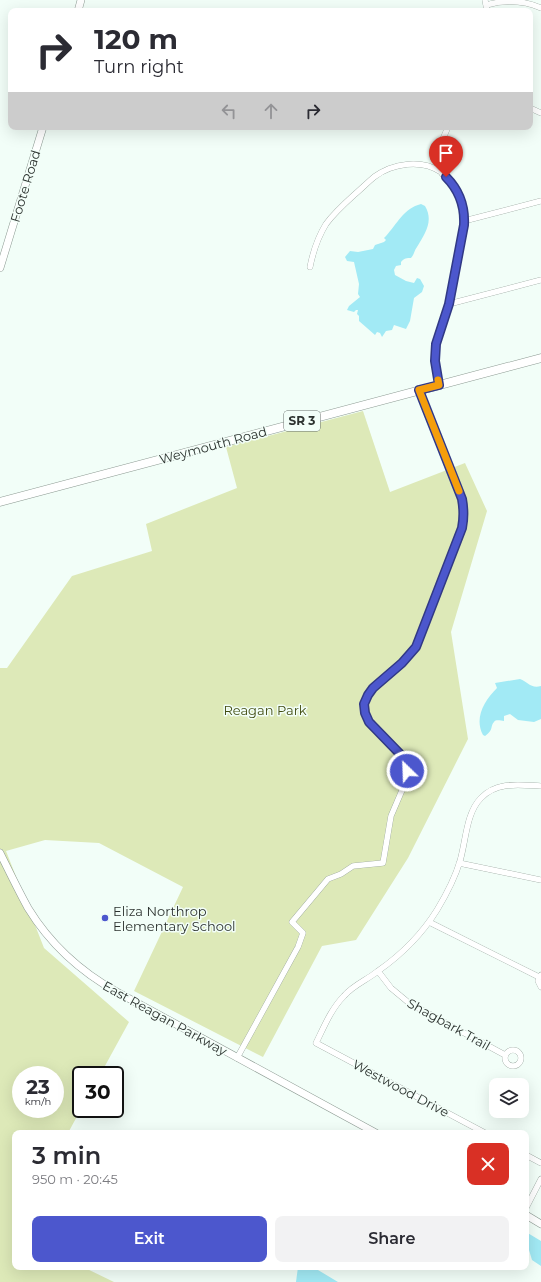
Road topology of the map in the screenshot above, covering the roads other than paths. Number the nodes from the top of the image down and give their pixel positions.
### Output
1 (538, 4) edge
2 (486, 5) edge
3 (42, 130) edge
4 (447, 130) edge
5 (439, 157) junction
6 (426, 166) junction
7 (441, 172) junction
8 (541, 201) edge
9 (464, 221) junction
10 (310, 267) dead end
11 (0, 268) edge
12 (541, 280) edge
13 (449, 304) junction
14 (541, 358) edge
15 (439, 385) junction
16 (419, 390) junction
17 (0, 502) edge
18 (541, 786) edge
19 (0, 853) edge
20 (459, 863) junction
21 (541, 880) edge
22 (429, 922) junction
23 (378, 971) junction
24 (540, 976) edge
25 (541, 987) edge
26 (505, 1055) dead end
27 (237, 1058) junction
28 (370, 1130) edge
29 (479, 1130) edge
30 (529, 1157) edge
31 (541, 1163) edge
32 (541, 1179) edge
33 (529, 1202) edge
34 (529, 1218) edge
35 (541, 1224) edge

1 - 2 street
3 - 11 street, Foote Road
4 - 5 street
5 - 6 street
5 - 7 street
6 - 7 street
6 - 10 street
7 - 9 street
8 - 9 street
9 - 13 street
12 - 13 street
13 - 15 street
14 - 15 main road, Weymouth Road / SR 3
15 - 16 main road, Weymouth Road / SR 3
16 - 17 main road, Weymouth Road / SR 3
16 - 27 street
18 - 20 street
19 - 27 street, East Reagan Parkway
20 - 21 street
20 - 22 street
22 - 23 street
22 - 24 street
23 - 26 street, Shagbark Trail
23 - 29 street, Westwood Drive
24 - 25 street
27 - 28 street, East Reagan Parkway
30 - 31 street
32 - 33 street
34 - 35 street

